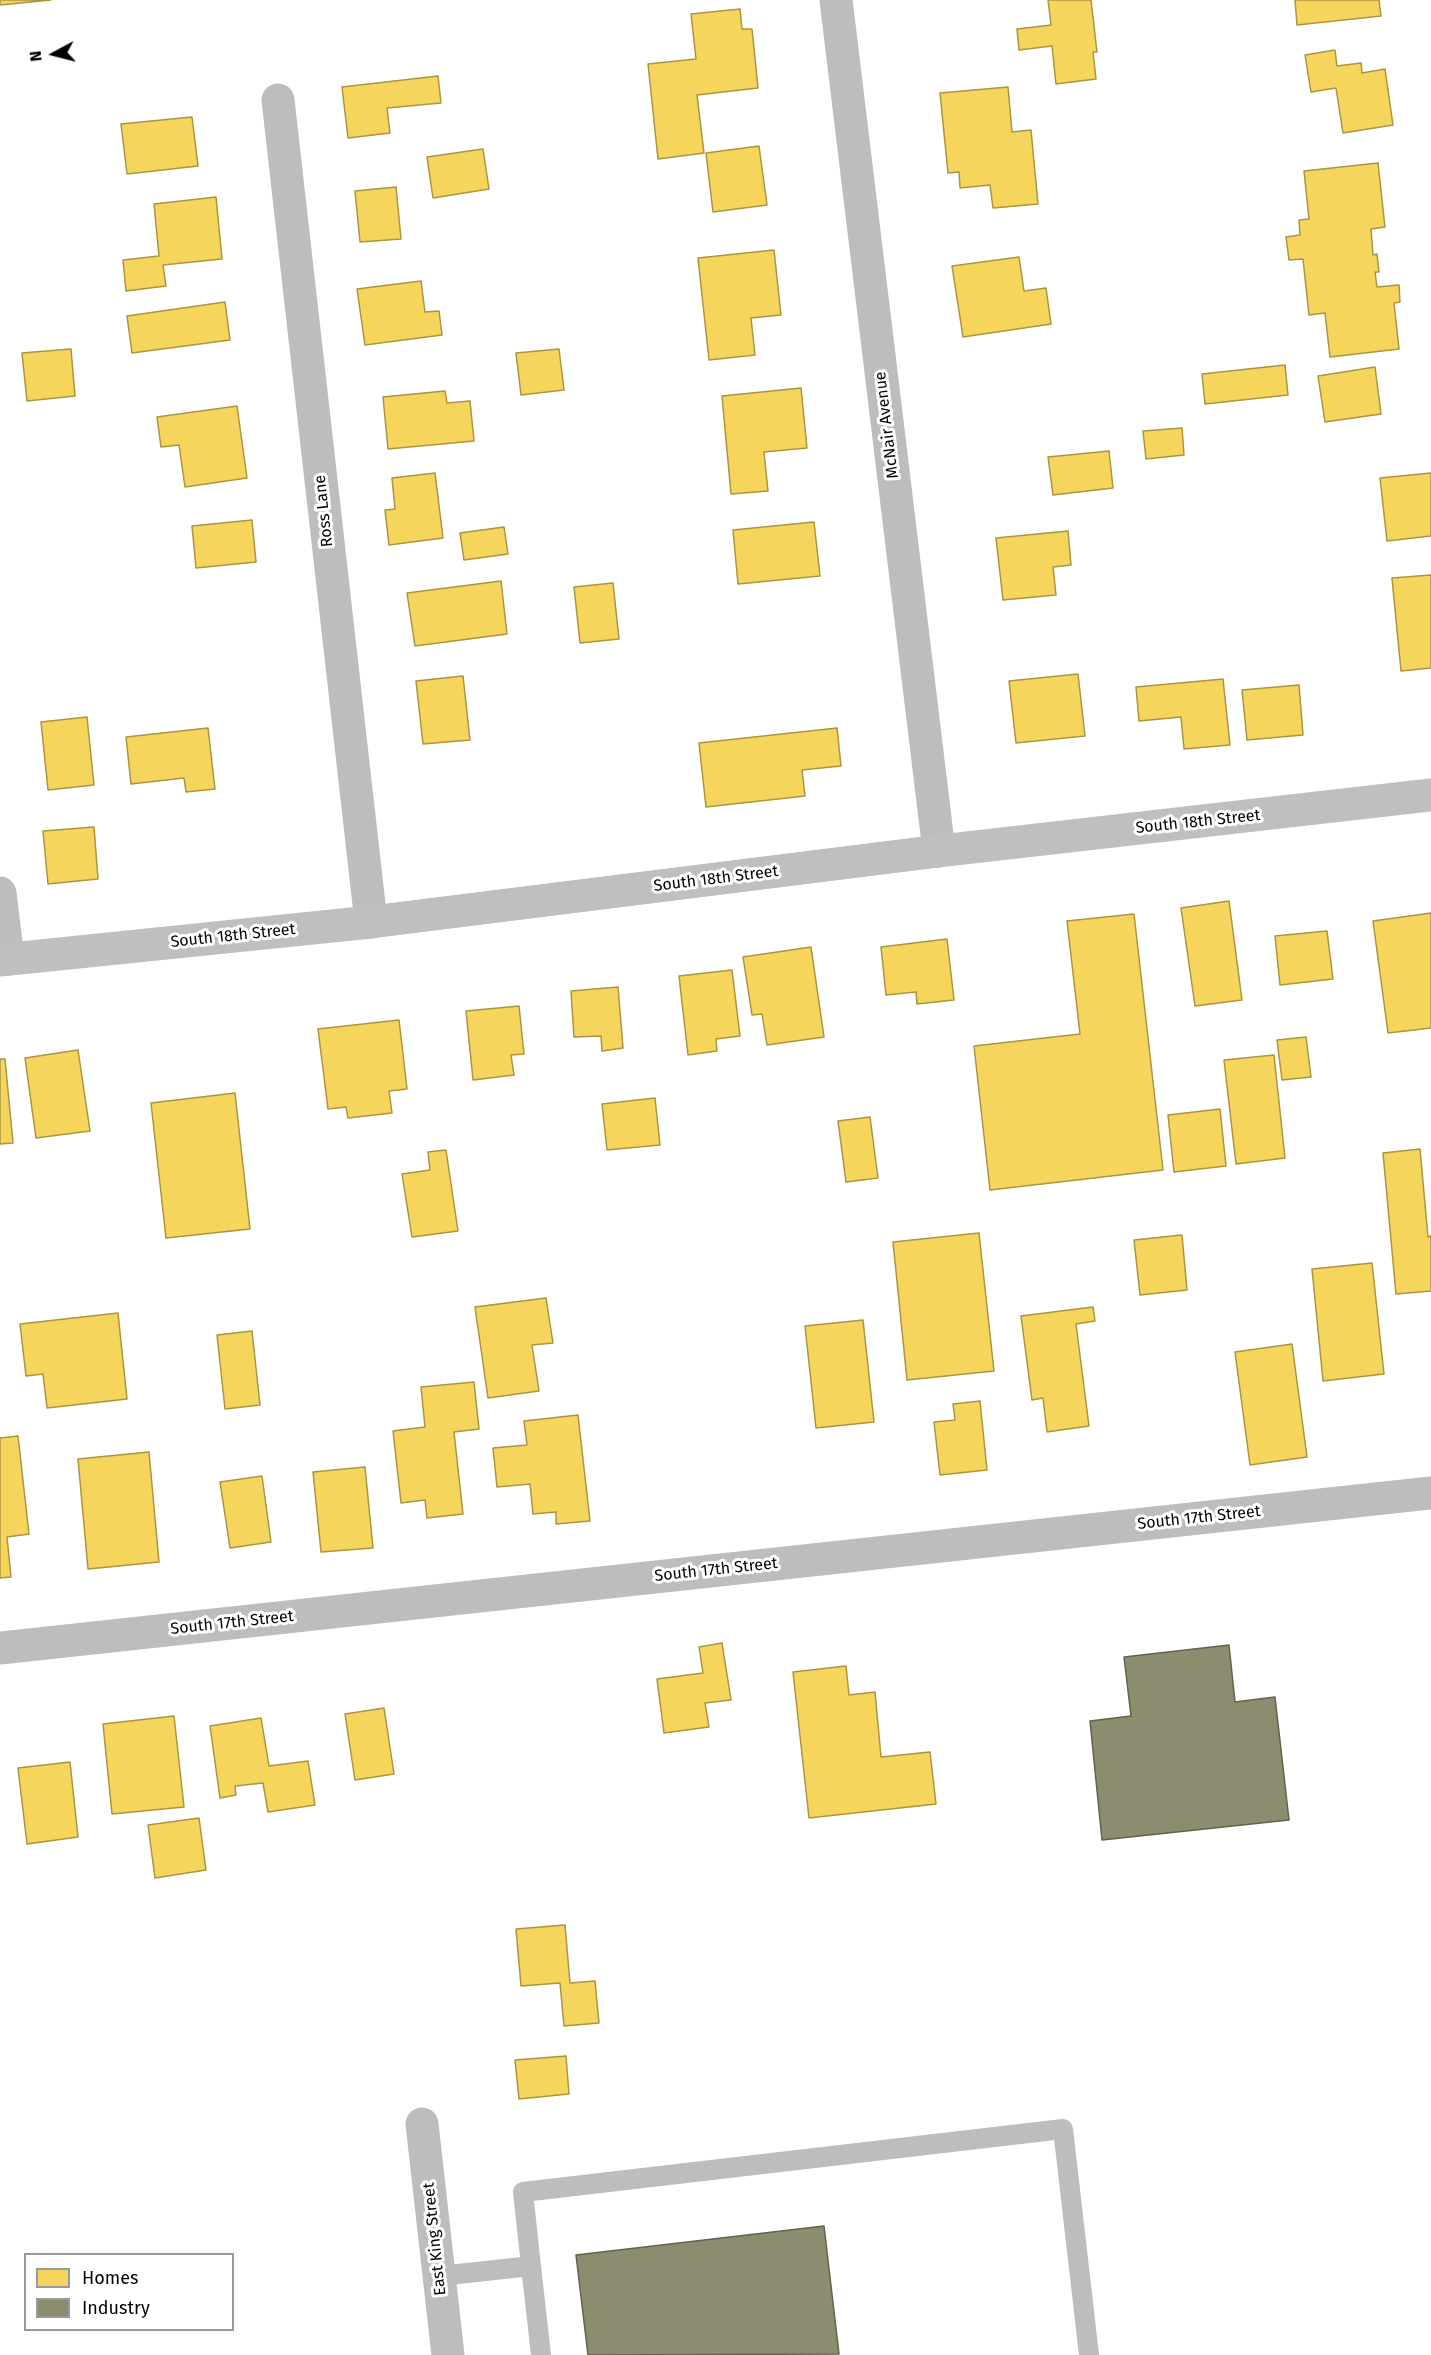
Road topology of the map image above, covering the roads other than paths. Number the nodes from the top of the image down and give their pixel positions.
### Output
1 (836, 0) edge
2 (278, 100) dead end
3 (1431, 795) edge
4 (939, 851) junction
5 (0, 893) edge
6 (371, 922) junction
7 (4, 960) edge
8 (1431, 1493) edge
9 (0, 1648) edge
10 (422, 2124) dead end
11 (531, 2266) junction
12 (440, 2277) junction
13 (448, 2355) edge
14 (542, 2355) edge
15 (1089, 2355) edge

1 - 4 street, McNair Avenue
2 - 6 street, Ross Lane
3 - 4 street, South 18th Street
4 - 6 street, South 18th Street
5 - 7 street
6 - 7 street, South 18th Street
8 - 9 street, South 17th Street
10 - 12 street, East King Street
11 - 12 lane
11 - 14 lane
11 - 15 lane
12 - 13 street, East King Street

